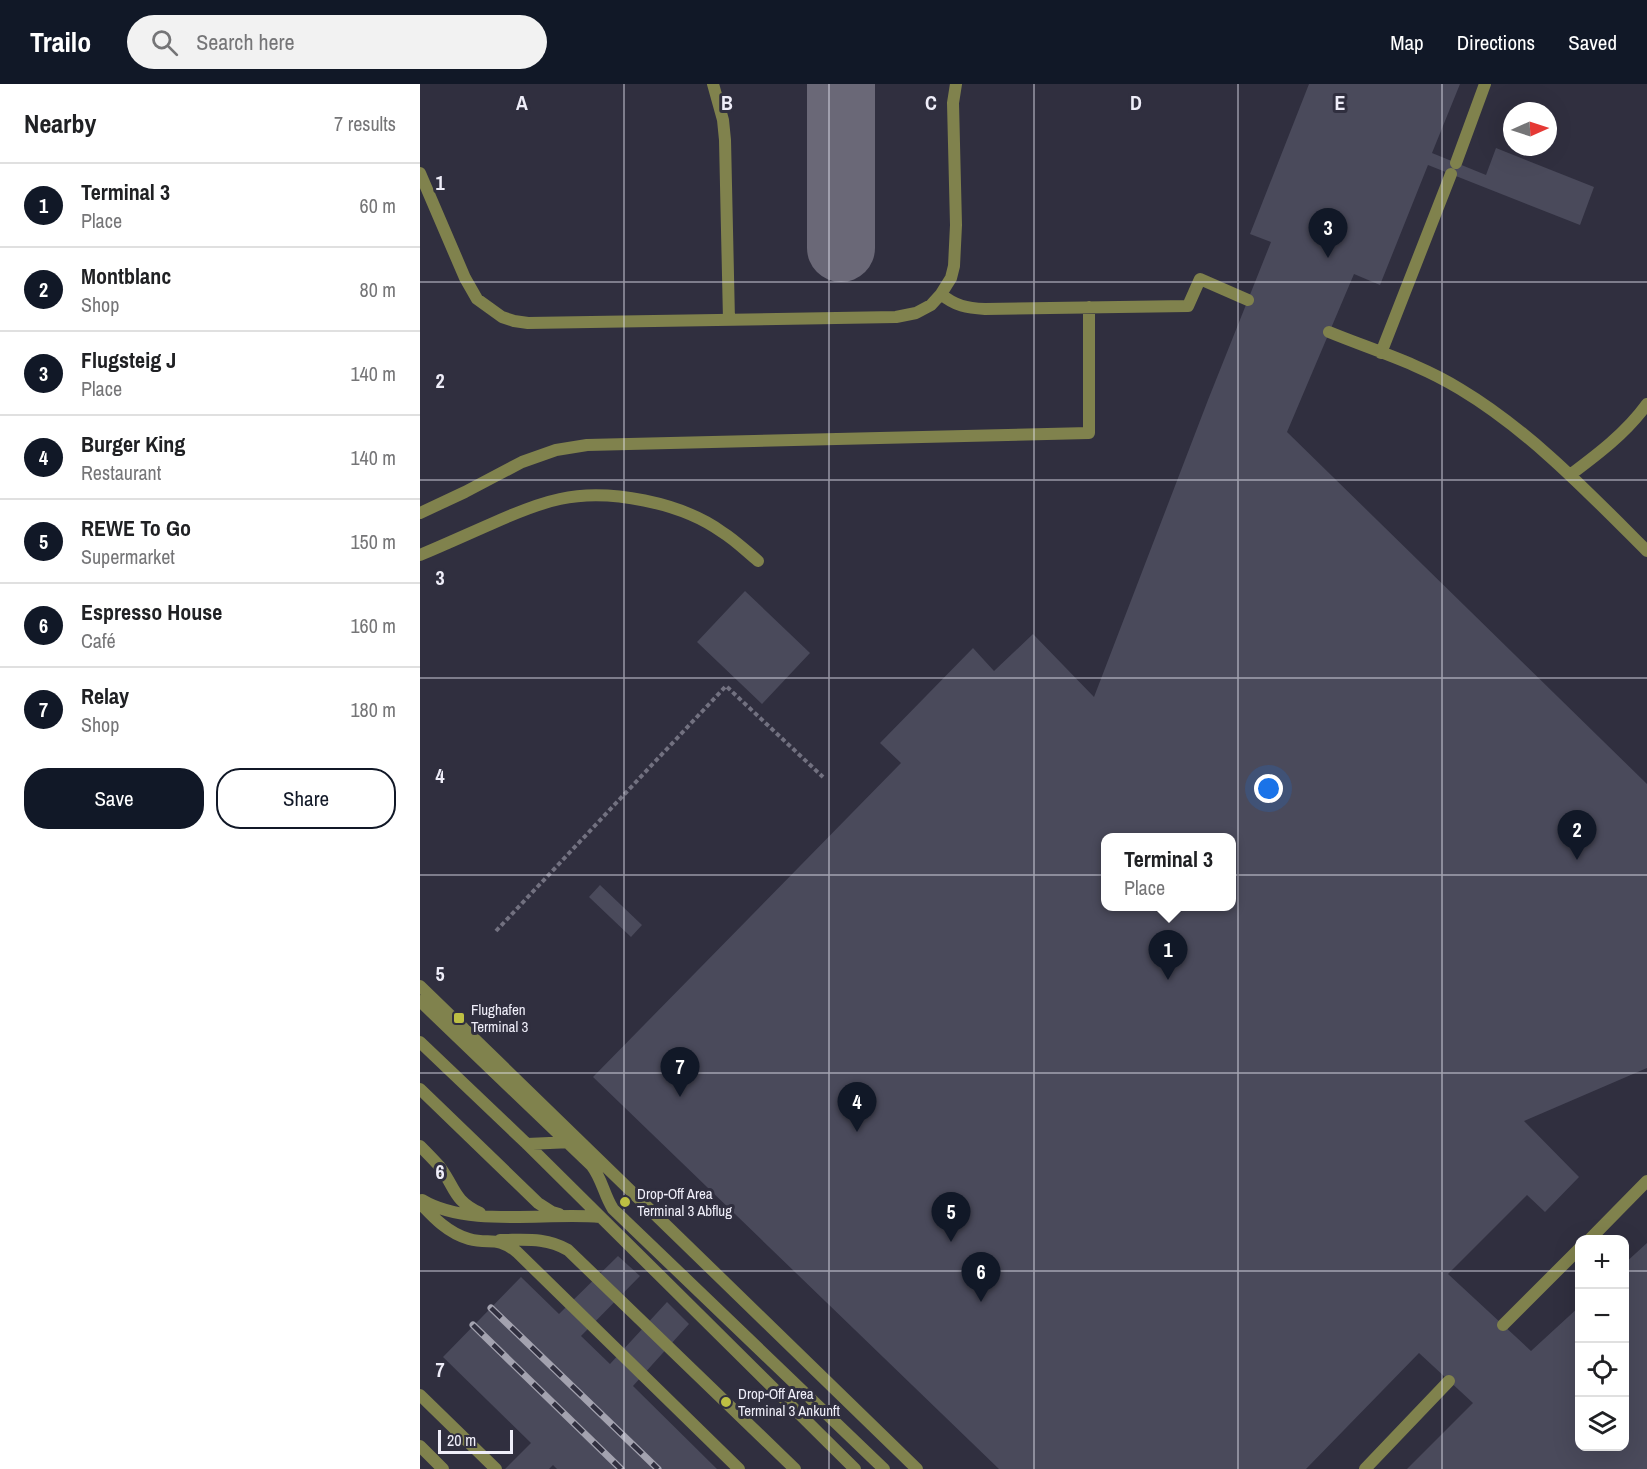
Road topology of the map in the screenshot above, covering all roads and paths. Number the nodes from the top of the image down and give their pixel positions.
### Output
1 (713, 84) edge
2 (956, 84) edge
3 (1485, 84) edge
4 (420, 173) edge
5 (941, 294) junction
6 (1248, 300) dead end
7 (1089, 307) junction
8 (729, 320) junction
9 (1329, 332) dead end
10 (1381, 353) junction
11 (1647, 404) edge
12 (1570, 475) junction
13 (420, 513) edge
14 (1647, 551) edge
15 (420, 555) edge
16 (758, 561) dead end
17 (823, 777) dead end
18 (496, 931) dead end
19 (420, 986) edge
20 (420, 1000) edge
21 (420, 1042) edge
22 (420, 1089) edge
23 (579, 1142) junction
24 (526, 1144) junction
25 (420, 1146) edge
26 (601, 1162) junction
27 (1647, 1181) edge
28 (420, 1198) edge
29 (420, 1203) edge
30 (566, 1215) junction
31 (487, 1216) junction
32 (603, 1222) junction
33 (637, 1231) junction
34 (1592, 1235) edge
35 (489, 1240) junction
36 (1575, 1253) edge
37 (1503, 1325) dead end
38 (1449, 1381) dead end
39 (420, 1395) edge
40 (420, 1446) edge
41 (443, 1469) edge
42 (496, 1469) edge
43 (739, 1469) edge
44 (795, 1469) edge
45 (855, 1469) edge
46 (884, 1469) edge
47 (917, 1469) edge
48 (1365, 1469) edge

1 - 8 lane
2 - 5 lane
3 - 10 lane
4 - 8 lane
5 - 7 lane
5 - 8 lane
6 - 7 lane
7 - 13 lane
9 - 10 lane
10 - 12 lane
11 - 12 lane
12 - 14 lane
15 - 16 lane
17 - 18 path
19 - 23 lane
20 - 33 lane
21 - 24 lane
22 - 30 lane
23 - 24 lane
23 - 26 lane
24 - 32 lane
25 - 31 lane
26 - 32 lane
26 - 47 lane
27 - 34 lane
28 - 31 lane
29 - 35 lane
30 - 31 lane
30 - 33 lane
32 - 45 lane
33 - 46 lane
35 - 43 lane
35 - 44 lane
36 - 37 lane
38 - 48 lane
39 - 42 lane
40 - 41 lane

